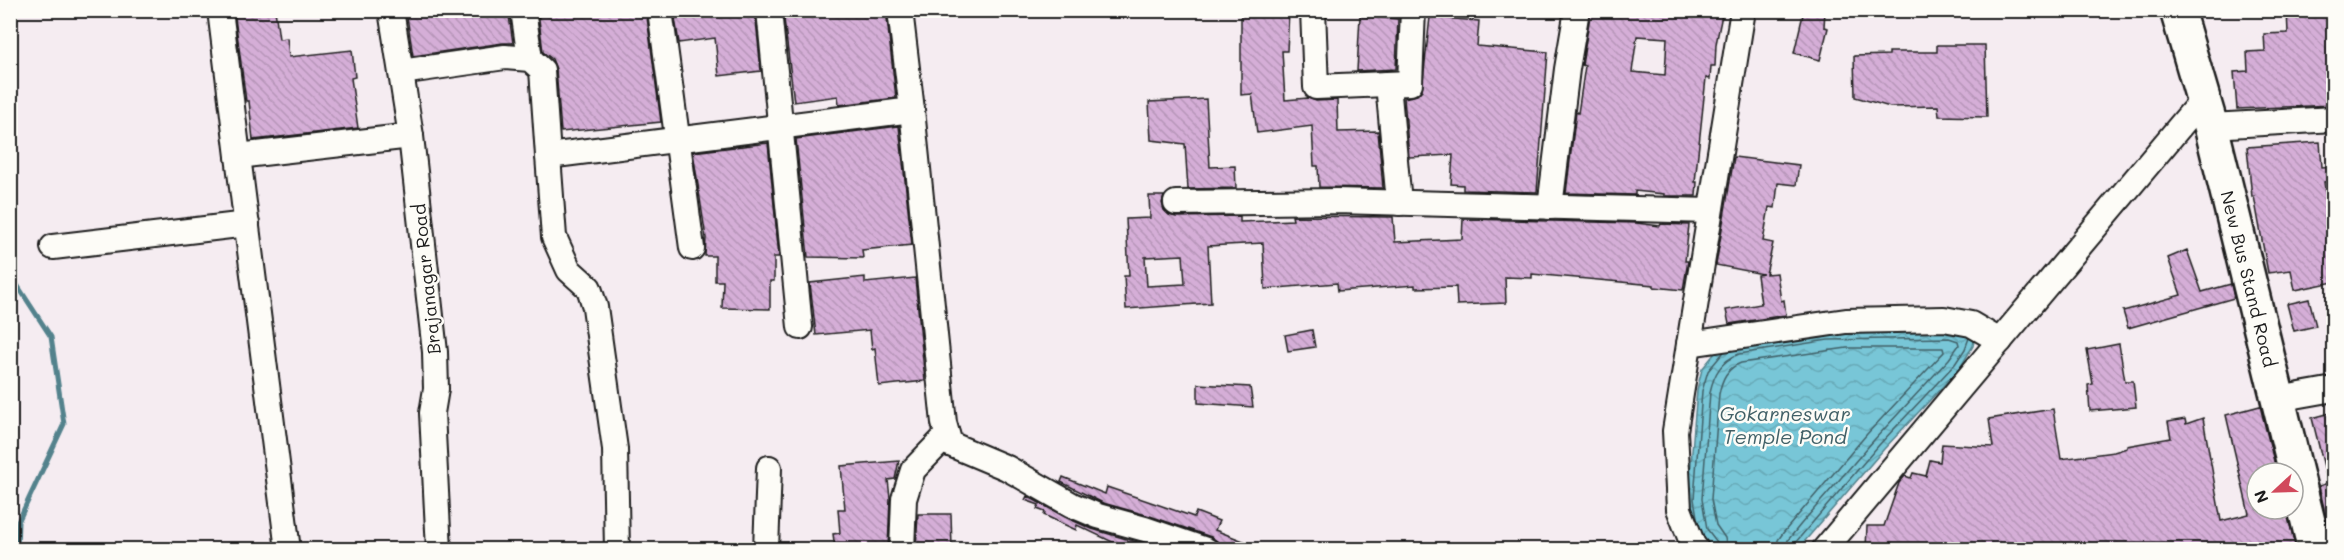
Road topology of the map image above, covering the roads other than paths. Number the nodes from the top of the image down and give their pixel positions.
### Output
1 (220, 10) edge
2 (391, 10) edge
3 (523, 10) edge
4 (660, 10) edge
5 (770, 10) edge
6 (900, 10) edge
7 (1313, 10) edge
8 (1413, 10) edge
9 (1577, 10) edge
10 (1743, 10) edge
11 (2177, 10) edge
12 (530, 59) junction
13 (401, 72) junction
14 (1388, 84) junction
15 (912, 110) junction
16 (2207, 112) junction
17 (2334, 119) edge
18 (782, 127) junction
19 (411, 136) junction
20 (677, 140) junction
21 (238, 156) junction
22 (548, 156) junction
23 (1176, 202) dead end
24 (1399, 203) junction
25 (1550, 207) junction
26 (1710, 212) junction
27 (247, 224) junction
28 (53, 247) dead end
29 (692, 248) dead end
30 (800, 327) dead end
31 (2000, 341) junction
32 (1689, 344) junction
33 (2334, 389) edge
34 (2278, 399) junction
35 (947, 435) junction
36 (769, 468) dead end
37 (288, 549) edge
38 (440, 549) edge
39 (617, 549) edge
40 (766, 549) edge
41 (902, 549) edge
42 (1206, 549) edge
43 (1697, 549) edge
44 (1824, 549) edge
45 (2315, 549) edge

1 - 21 street
2 - 13 street, Brajanagar Road
3 - 12 street
4 - 20 street
5 - 18 street
6 - 15 street
7 - 14 street
8 - 14 street
9 - 25 street
10 - 26 street
11 - 16 highway, New Bus Stand Road
12 - 13 street
12 - 22 street
13 - 19 street, Brajanagar Road
14 - 24 street
15 - 18 street
15 - 35 street
16 - 17 street
16 - 31 street
16 - 34 highway, New Bus Stand Road
18 - 20 street
18 - 30 street
19 - 21 street
19 - 38 street, Brajanagar Road
20 - 22 street
20 - 29 street
21 - 27 street
22 - 39 street
23 - 24 street
24 - 25 street
25 - 26 street
26 - 32 street
27 - 28 street
27 - 37 street
31 - 32 street
31 - 44 street
32 - 43 street
33 - 34 street
34 - 45 highway, New Bus Stand Road
35 - 41 street
35 - 42 street
36 - 40 street

